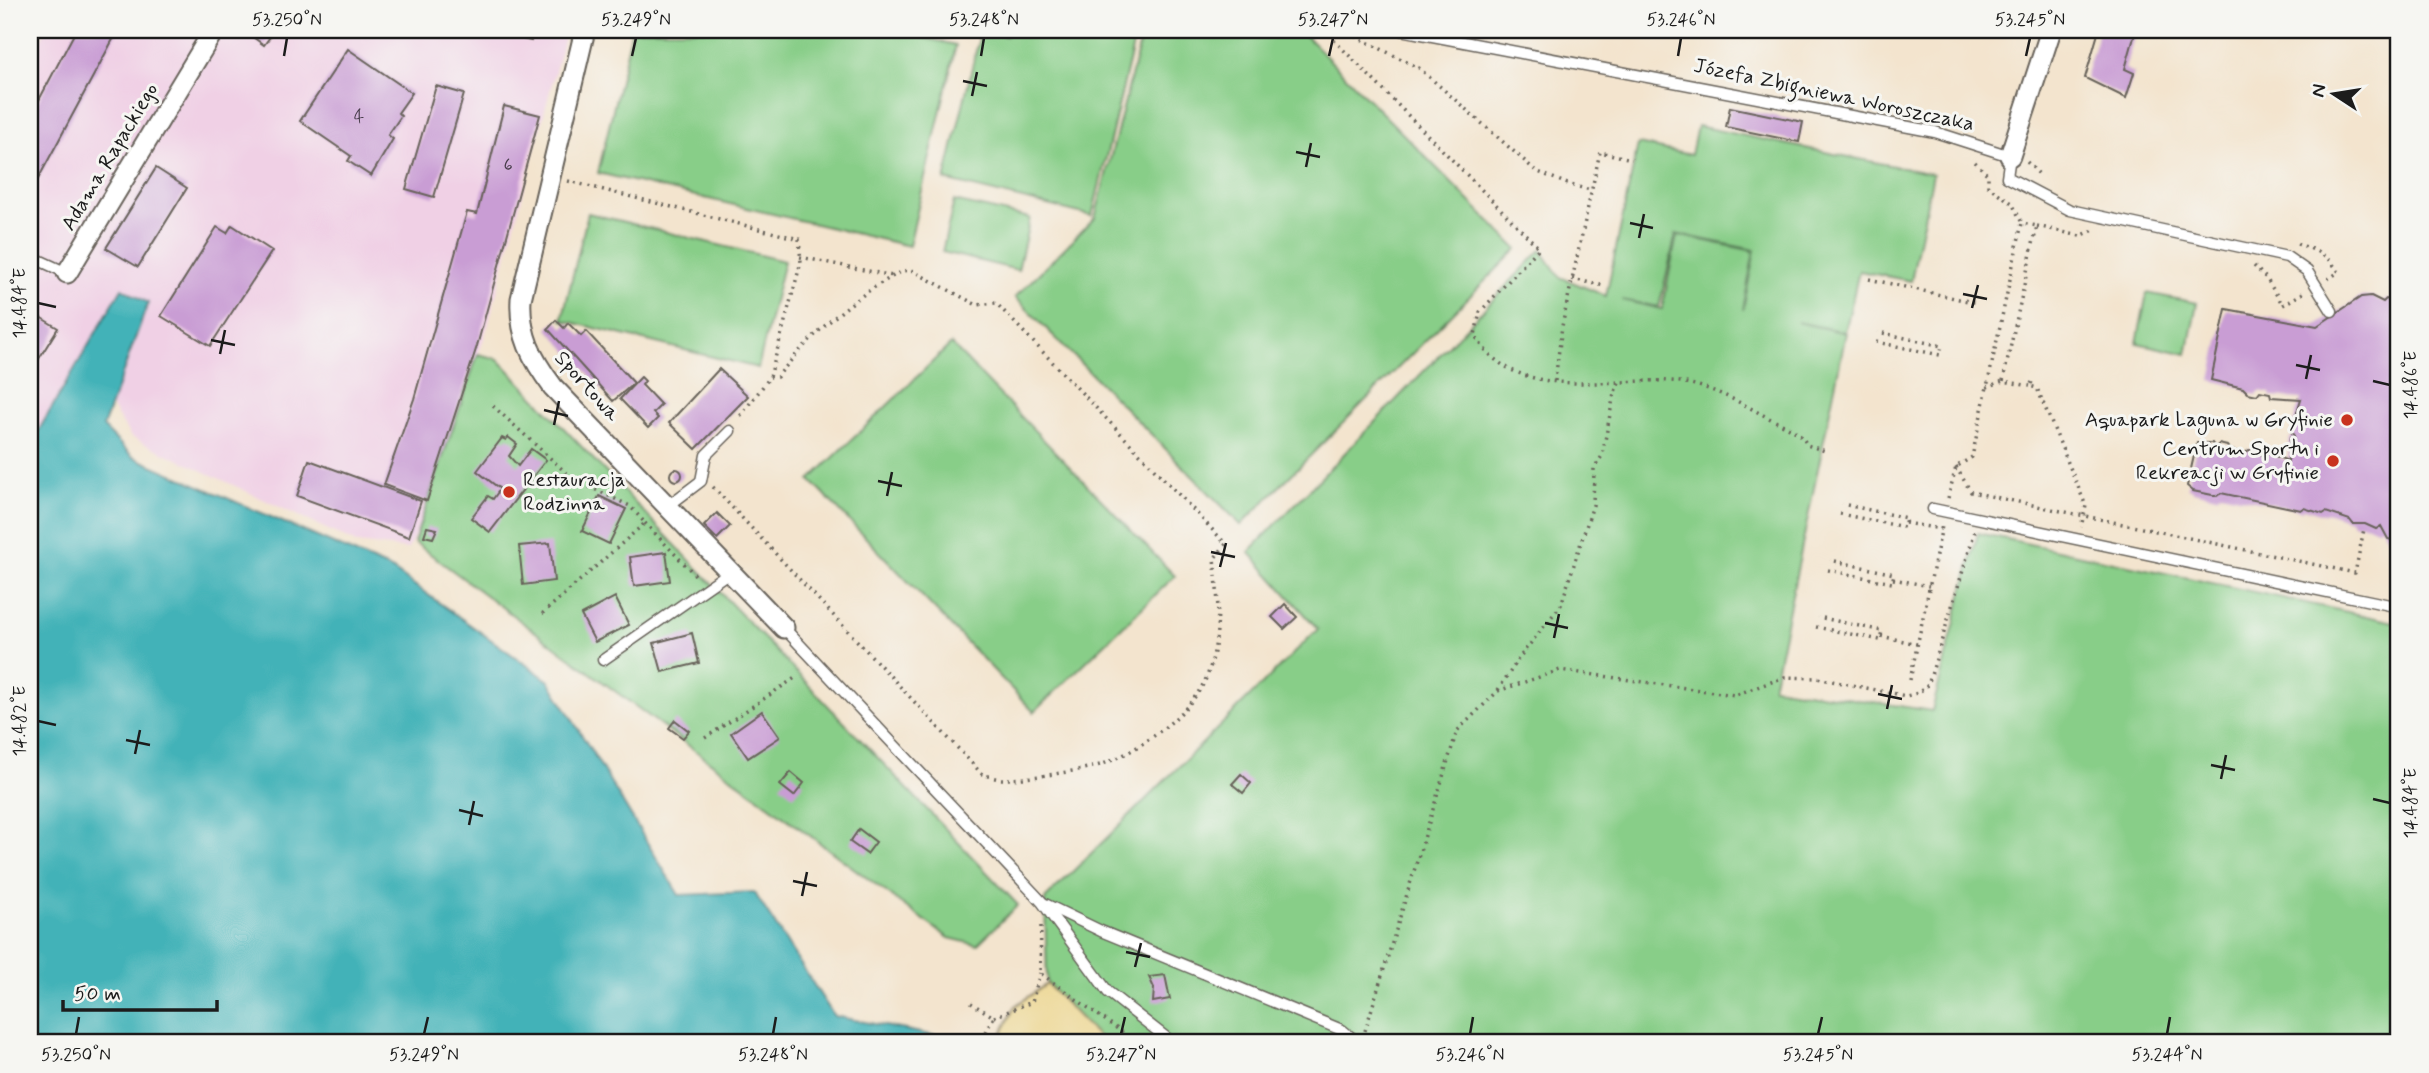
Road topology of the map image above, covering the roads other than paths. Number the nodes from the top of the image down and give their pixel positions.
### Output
1 (214, 30) edge
2 (585, 30) edge
3 (1401, 30) edge
4 (2051, 30) edge
5 (2010, 156) junction
6 (30, 256) edge
7 (66, 273) joint
8 (2332, 311) dead end
9 (730, 431) road end
10 (668, 506) junction
11 (1933, 509) dead end
12 (731, 571) junction
13 (2399, 607) edge
14 (784, 628) joint
15 (603, 660) dead end
16 (1042, 902) junction
17 (1173, 1043) edge
18 (1360, 1043) edge

1 - 7 street, Adama Rapackiego
2 - 10 street, Sportowa
3 - 5 lane, Józefa Zbigniewa Woroszczaka
4 - 5 street
5 - 8 lane
6 - 7 lane, Adama Rapackiego
9 - 10 lane
10 - 12 street, Sportowa
11 - 13 lane
12 - 14 street, Sportowa
12 - 15 lane
14 - 16 lane
16 - 17 lane
16 - 18 lane

